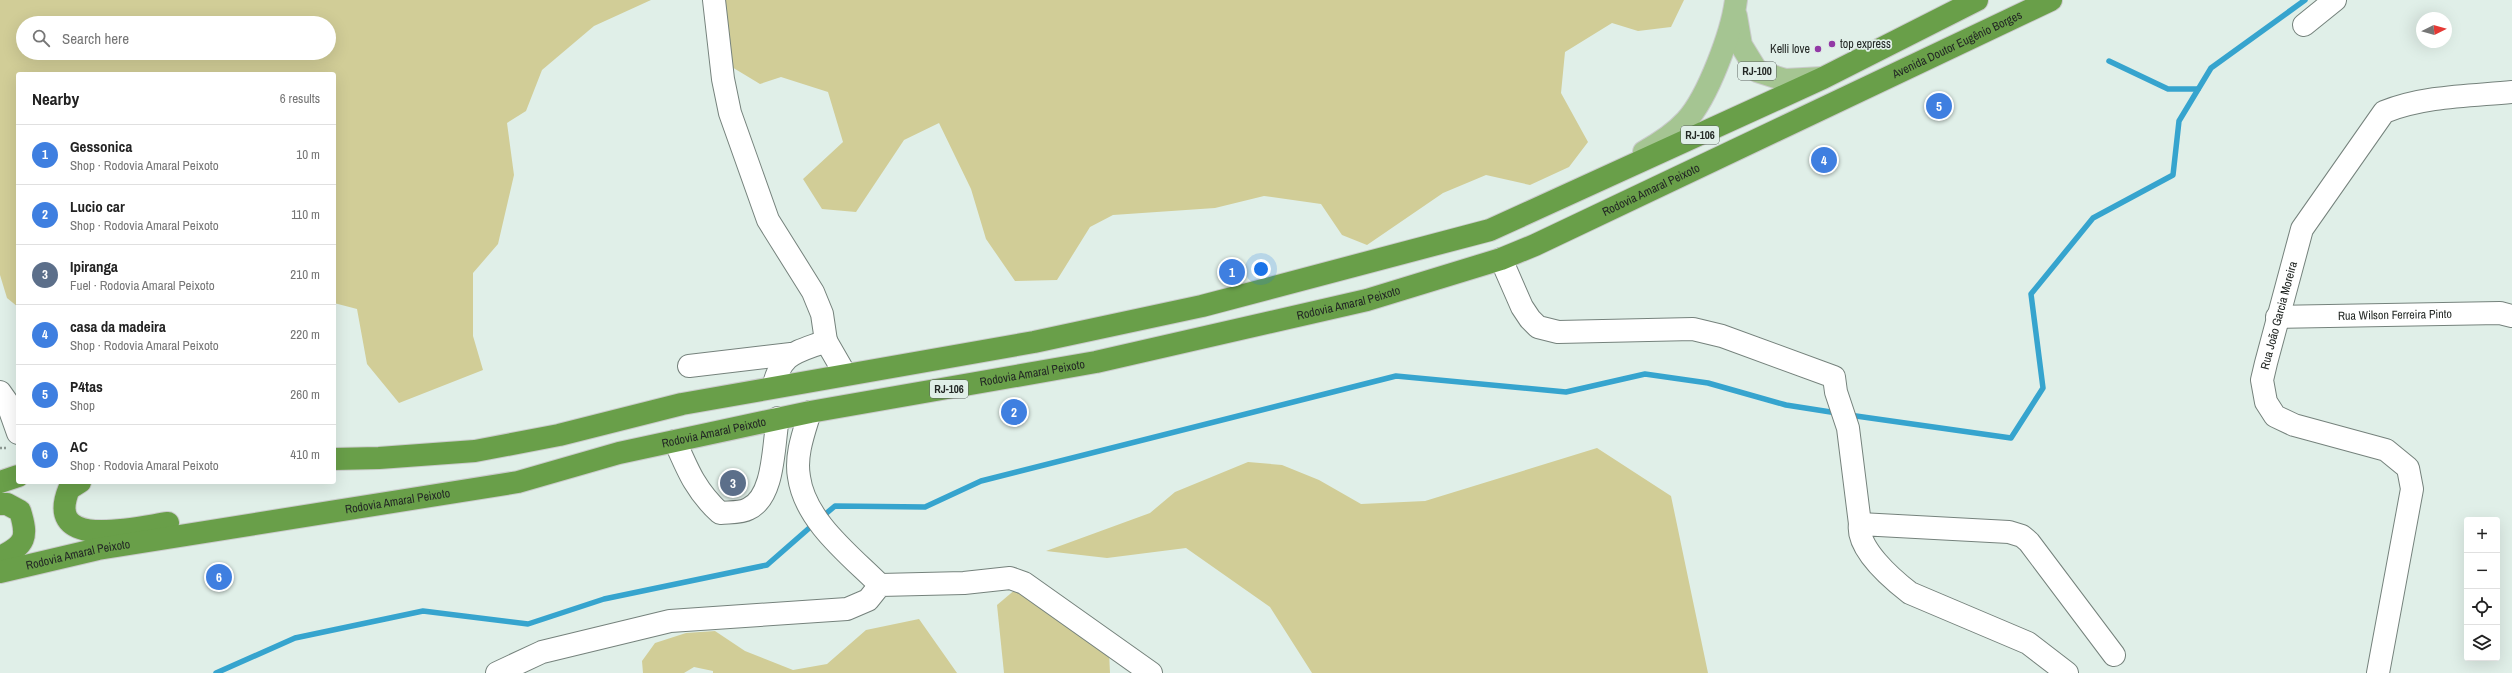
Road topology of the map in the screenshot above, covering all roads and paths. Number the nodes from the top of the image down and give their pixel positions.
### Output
1 (714, 0) edge
2 (1978, 0) edge
3 (2051, 0) edge
4 (2335, 0) edge
5 (1735, 4) edge
6 (2304, 25) dead end
7 (1823, 78) junction
8 (1864, 90) joint
9 (2512, 92) edge
10 (1576, 192) junction
11 (1501, 259) junction
12 (2512, 316) edge
13 (2277, 317) junction
14 (826, 341) junction
15 (791, 354) junction
16 (689, 366) dead end
17 (846, 374) junction
18 (774, 387) junction
19 (0, 392) edge
20 (810, 412) junction
21 (778, 418) junction
22 (16, 427) edge
23 (675, 441) junction
24 (379, 458) junction
25 (336, 459) edge
26 (336, 471) edge
27 (16, 477) edge
28 (0, 482) edge
29 (77, 484) edge
30 (0, 504) edge
31 (382, 504) junction
32 (1860, 524) junction
33 (0, 557) edge
34 (0, 572) edge
35 (880, 585) junction
36 (2114, 655) dead end
37 (497, 673) edge
38 (1151, 673) edge
39 (2067, 673) edge
40 (2378, 673) edge

1 - 14 street
2 - 7 highway, RJ-106
3 - 8 highway, Avenida Doutor Eugênio Borges / RJ-106
4 - 6 street
5 - 7 main road, RJ-100
5 - 10 main road, RJ-100
7 - 10 highway, RJ-106
8 - 11 highway, Rodovia Amaral Peixoto / RJ-106
9 - 13 street, Rua João Garcia Moreira
10 - 17 highway, RJ-106
11 - 20 highway, Rodovia Amaral Peixoto / RJ-106
11 - 32 street
12 - 13 street, Rua Wilson Ferreira Pinto
13 - 40 street, Rua João Garcia Moreira
14 - 15 street
14 - 17 street
15 - 16 street
15 - 18 street
17 - 18 highway, RJ-106
18 - 24 highway, RJ-106
19 - 22 street
20 - 21 highway, Rodovia Amaral Peixoto / RJ-106
20 - 35 street
21 - 23 highway, Rodovia Amaral Peixoto / RJ-106
21 - 23 street
23 - 31 highway, Rodovia Amaral Peixoto / RJ-106
24 - 25 highway, RJ-106
24 - 26 highway
27 - 28 highway
29 - 31 highway
30 - 33 highway
31 - 34 highway, Rodovia Amaral Peixoto / RJ-106
32 - 36 street
32 - 39 street
35 - 37 street
35 - 38 street

